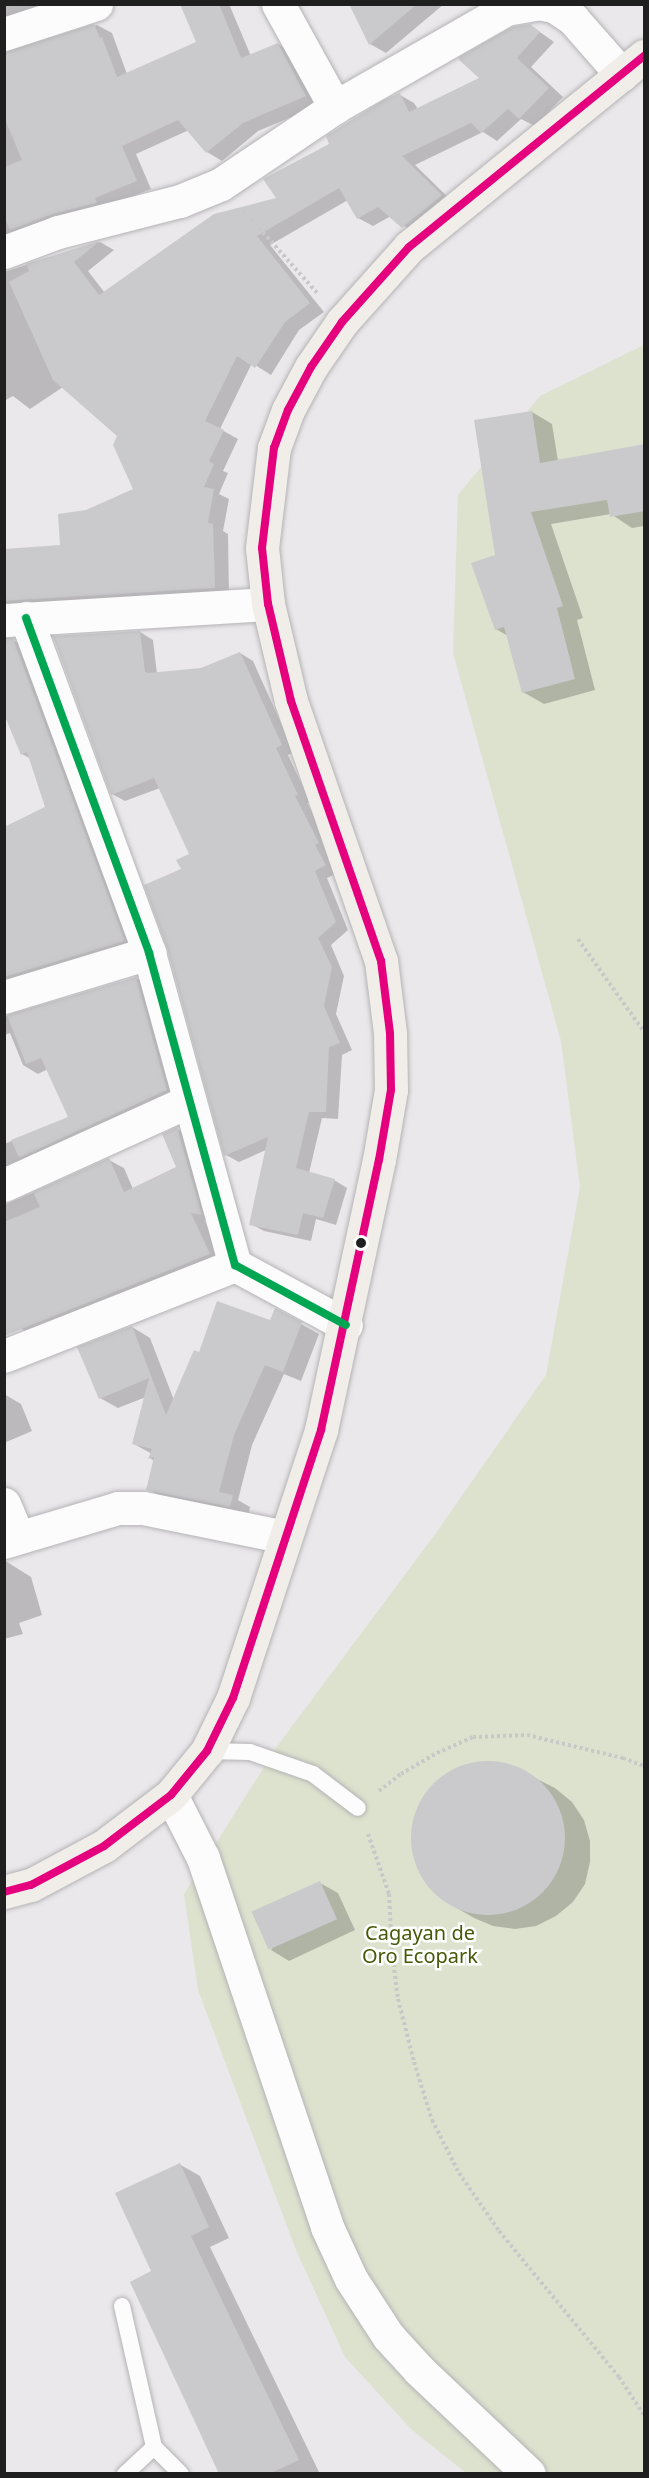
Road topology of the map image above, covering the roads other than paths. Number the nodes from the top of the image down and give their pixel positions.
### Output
1 (96, 4) edge
2 (278, 4) edge
3 (535, 4) edge
4 (543, 4) edge
5 (4, 34) edge
6 (633, 65) edge
7 (335, 107) junction
8 (4, 252) edge
9 (268, 604) junction
10 (15, 619) edge
11 (149, 953) junction
12 (4, 996) edge
13 (189, 1101) junction
14 (4, 1185) edge
15 (235, 1265) junction
16 (346, 1325) junction
17 (4, 1356) edge
18 (4, 1504) edge
19 (285, 1537) junction
20 (11, 1540) edge
21 (207, 1751) junction
22 (171, 1796) junction
23 (358, 1808) road end
24 (4, 1892) edge
25 (122, 2306) dead end
26 (154, 2447) junction
27 (125, 2474) edge
28 (181, 2474) edge
29 (529, 2474) edge

1 - 5 street
2 - 7 street
3 - 7 street
4 - 6 street
6 - 9 main road
7 - 8 street
9 - 10 street
9 - 16 main road
10 - 11 street
11 - 12 street
11 - 13 street
13 - 14 street
13 - 15 street
15 - 16 street
15 - 17 street
16 - 19 main road
18 - 20 street
19 - 20 street
19 - 21 main road
21 - 22 main road
21 - 23 lane
22 - 24 main road
22 - 29 street
25 - 26 lane
26 - 27 lane
26 - 28 lane

